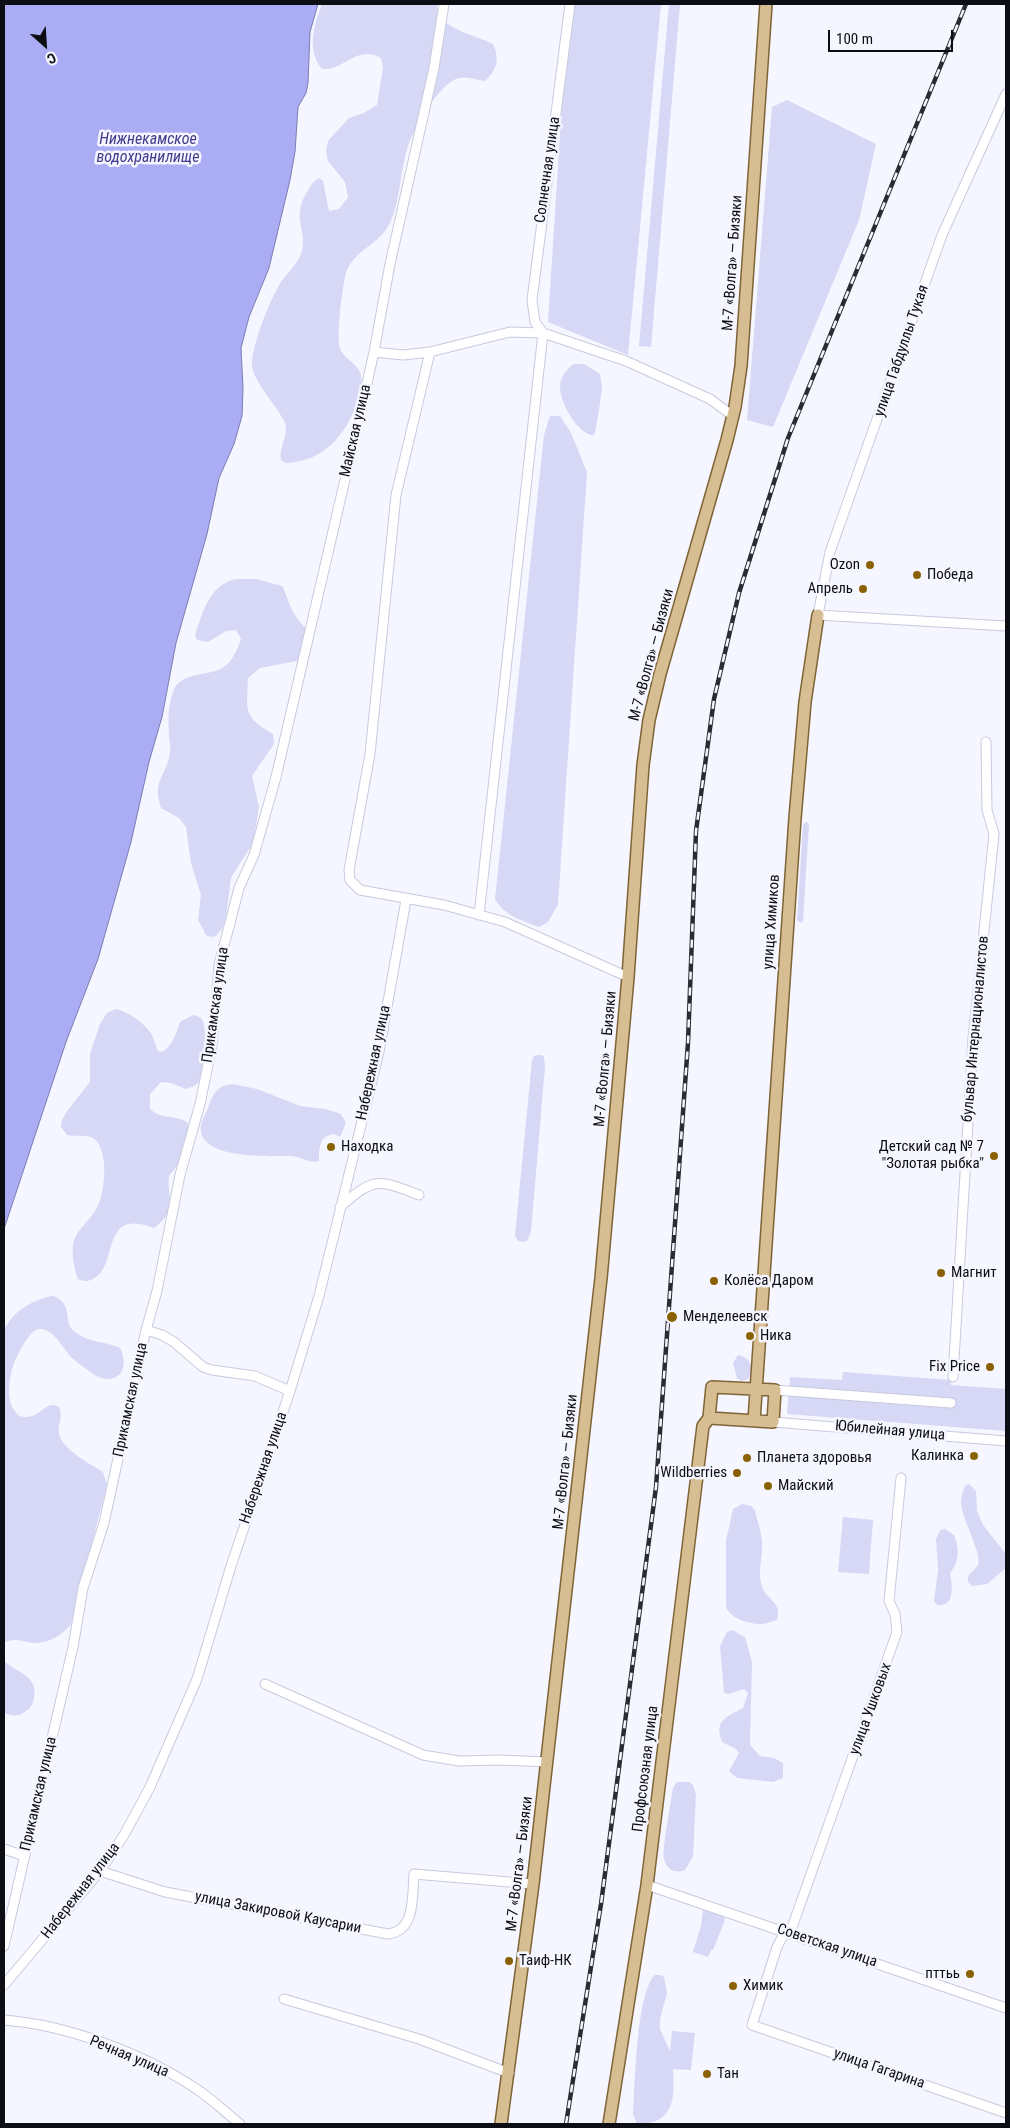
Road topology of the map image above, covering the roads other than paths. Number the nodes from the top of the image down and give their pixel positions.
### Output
1 (444, 4) edge
2 (570, 4) edge
3 (766, 4) edge
4 (1006, 94) edge
5 (543, 333) junction
6 (374, 352) junction
7 (430, 352) junction
8 (733, 416) junction
9 (818, 615) junction
10 (1006, 626) edge
11 (986, 742) dead end
12 (254, 855) joint
13 (406, 900) junction
14 (479, 915) junction
15 (628, 977) junction
16 (419, 1195) dead end
17 (340, 1207) junction
18 (146, 1330) junction
19 (953, 1377) dead end
20 (756, 1390) junction
21 (775, 1390) junction
22 (290, 1391) junction
23 (950, 1403) dead end
24 (709, 1418) junction
25 (754, 1421) junction
26 (773, 1422) junction
27 (1006, 1441) edge
28 (902, 1478) dead end
29 (265, 1684) dead end
30 (547, 1762) junction
31 (4, 1849) edge
32 (24, 1856) junction
33 (100, 1872) junction
34 (533, 1884) junction
35 (647, 1885) junction
36 (788, 1932) junction
37 (4, 1941) edge
38 (4, 1985) edge
39 (284, 1999) dead end
40 (1006, 2008) edge
41 (4, 2020) edge
42 (752, 2025) joint
43 (509, 2073) junction
44 (1006, 2113) edge
45 (240, 2124) edge
46 (501, 2124) edge
47 (609, 2124) edge

1 - 6 street, Майская улица
2 - 5 street, Солнечная улица
3 - 8 main road, М-7 «Волга» — Бизяки
4 - 9 street, улица Габдуллы Тукая
5 - 7 street
5 - 8 street
5 - 14 street
6 - 7 street
6 - 12 street, Майская улица
7 - 13 street
8 - 15 main road, М-7 «Волга» — Бизяки
9 - 10 street
9 - 20 main road, улица Химиков
11 - 19 street, бульвар Интернационалистов
12 - 18 street, Прикамская улица
13 - 14 street
13 - 17 street, Набережная улица
14 - 15 street
15 - 30 main road, М-7 «Волга» — Бизяки
16 - 17 street
17 - 22 street, Набережная улица
18 - 22 street
18 - 32 street, Прикамская улица
20 - 21 main road
20 - 24 main road, Профсоюзная улица
20 - 25 main road, улица Химиков
21 - 23 street
21 - 26 main road
22 - 33 street, Набережная улица
24 - 25 main road
24 - 35 main road, Профсоюзная улица
25 - 26 main road
26 - 27 street, Юбилейная улица
28 - 36 street, улица Ушковых
29 - 30 street
30 - 34 main road, М-7 «Волга» — Бизяки
31 - 32 street
32 - 37 street, Прикамская улица
33 - 34 street, улица Закировой Каусарии
33 - 38 street, Набережная улица
34 - 43 main road, М-7 «Волга» — Бизяки
35 - 36 street, Советская улица
35 - 47 main road, Профсоюзная улица
36 - 40 street, Советская улица
36 - 42 street, улица Ушковых
39 - 43 street
41 - 45 street, Речная улица
42 - 44 street, улица Гагарина
43 - 46 main road, М-7 «Волга» — Бизяки

